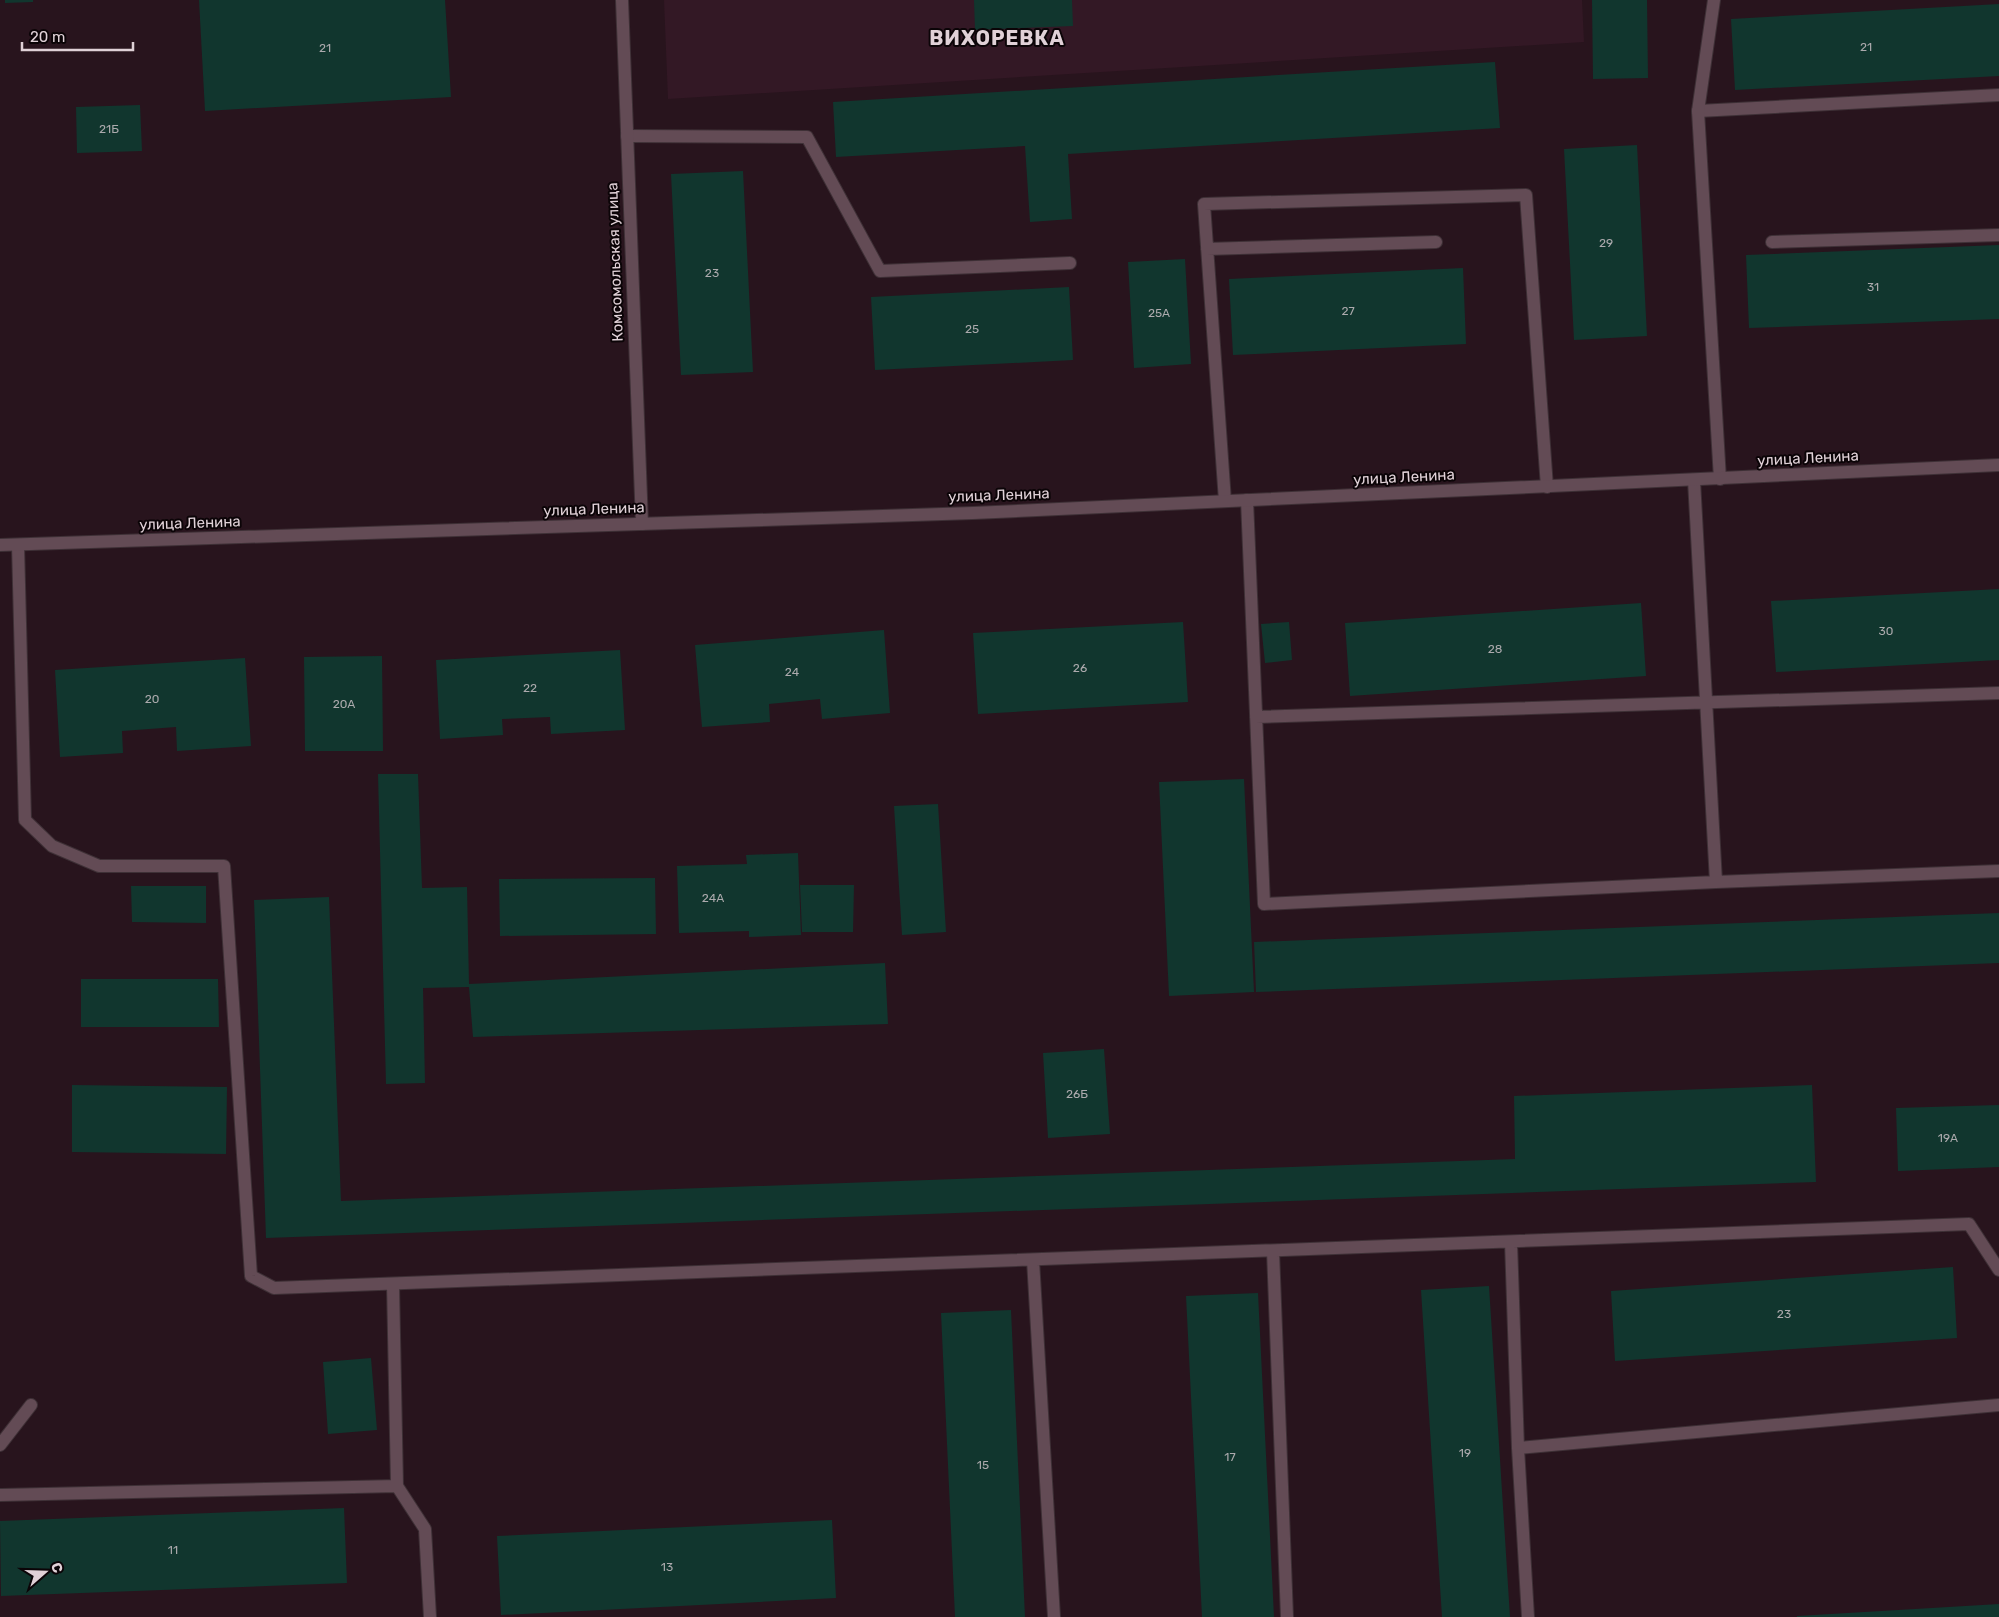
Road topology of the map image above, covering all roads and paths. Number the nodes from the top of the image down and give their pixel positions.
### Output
1 (622, 0) edge
2 (1714, 0) edge
3 (1999, 95) edge
4 (1698, 111) junction
5 (627, 136) junction
6 (1999, 235) edge
7 (1436, 242) dead end
8 (1772, 242) dead end
9 (1207, 249) junction
10 (1070, 263) dead end
11 (1999, 466) edge
12 (1720, 479) junction
13 (1694, 480) junction
14 (1547, 487) junction
15 (1247, 500) junction
16 (1224, 501) junction
17 (642, 524) junction
18 (18, 544) junction
19 (0, 545) edge
20 (1999, 693) edge
21 (1706, 702) junction
22 (1256, 717) junction
23 (1999, 871) edge
24 (1716, 882) junction
25 (1511, 1242) junction
26 (1273, 1251) junction
27 (1033, 1260) junction
28 (1999, 1270) edge
29 (393, 1284) junction
30 (30, 1405) dead end
31 (1999, 1405) edge
32 (0, 1445) edge
33 (1518, 1448) junction
34 (397, 1486) junction
35 (1, 1495) edge
36 (430, 1617) edge
37 (1054, 1617) edge
38 (1287, 1617) edge
39 (1528, 1617) edge

1 - 5 street, Комсомольская улица
2 - 4 street
3 - 4 street
4 - 12 street
5 - 10 street
5 - 17 street, Комсомольская улица
6 - 8 street
7 - 9 street
9 - 14 street
9 - 16 street
11 - 12 street, улица Ленина
12 - 13 street, улица Ленина
13 - 14 street, улица Ленина
13 - 21 street
14 - 15 street, улица Ленина
15 - 16 street, улица Ленина
15 - 22 street
16 - 17 street, улица Ленина
17 - 18 street, улица Ленина
18 - 19 street, улица Ленина
18 - 29 street
20 - 21 street
21 - 22 street
21 - 24 street
22 - 24 street
23 - 24 street
25 - 26 street
25 - 28 street
25 - 33 street
26 - 27 street
26 - 38 street
27 - 29 street
27 - 37 street
29 - 34 street
30 - 32 street
31 - 33 street
33 - 39 street
34 - 35 street
34 - 36 street

